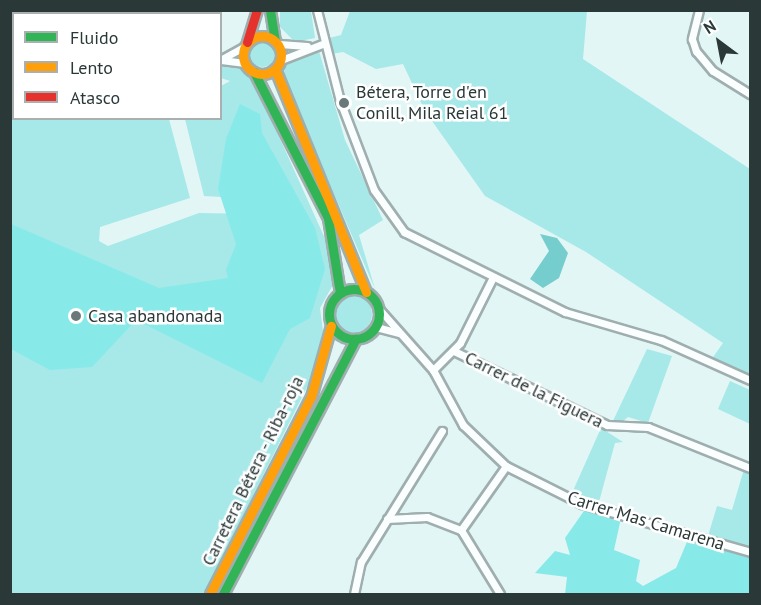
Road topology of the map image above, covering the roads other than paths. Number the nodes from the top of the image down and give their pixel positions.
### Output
1 (257, 10) edge
2 (270, 10) edge
3 (318, 10) edge
4 (699, 10) edge
5 (277, 42) junction
6 (325, 43) junction
7 (245, 45) junction
8 (313, 46) junction
9 (222, 59) edge
10 (222, 60) edge
11 (245, 63) junction
12 (278, 64) junction
13 (254, 72) junction
14 (750, 94) edge
15 (493, 277) junction
16 (366, 292) junction
17 (340, 293) junction
18 (379, 309) junction
19 (331, 326) junction
20 (376, 327) junction
21 (399, 333) junction
22 (356, 339) junction
23 (454, 351) junction
24 (433, 370) junction
25 (750, 380) edge
26 (442, 431) dead end
27 (506, 466) junction
28 (750, 468) edge
29 (387, 519) junction
30 (461, 530) junction
31 (750, 552) edge
32 (500, 593) edge
33 (210, 594) edge
34 (223, 594) edge
35 (354, 594) edge
36 (491, 594) edge

1 - 7 main road
2 - 5 main road
3 - 6 street
4 - 14 street
5 - 7 main road
5 - 8 street
5 - 12 main road
6 - 8 street
6 - 15 street
7 - 9 street
7 - 11 main road
8 - 12 street
10 - 11 street
11 - 13 main road
12 - 13 main road
12 - 16 main road
13 - 17 main road
15 - 23 street
15 - 25 street
16 - 17 main road
16 - 18 main road
17 - 19 main road
18 - 20 main road
18 - 21 street, Carrer Mas Camarena
19 - 22 main road
19 - 33 main road, Carretera Bétera - Riba-roja
20 - 21 street
20 - 22 main road
21 - 24 street, Carrer Mas Camarena
22 - 34 main road, Carretera Bétera - Riba-roja
23 - 24 street
23 - 28 street, Carrer de la Figuera
24 - 27 street, Carrer Mas Camarena
26 - 29 street
27 - 30 street
27 - 31 street, Carrer Mas Camarena
29 - 30 street
29 - 35 street
30 - 32 street
32 - 36 street

